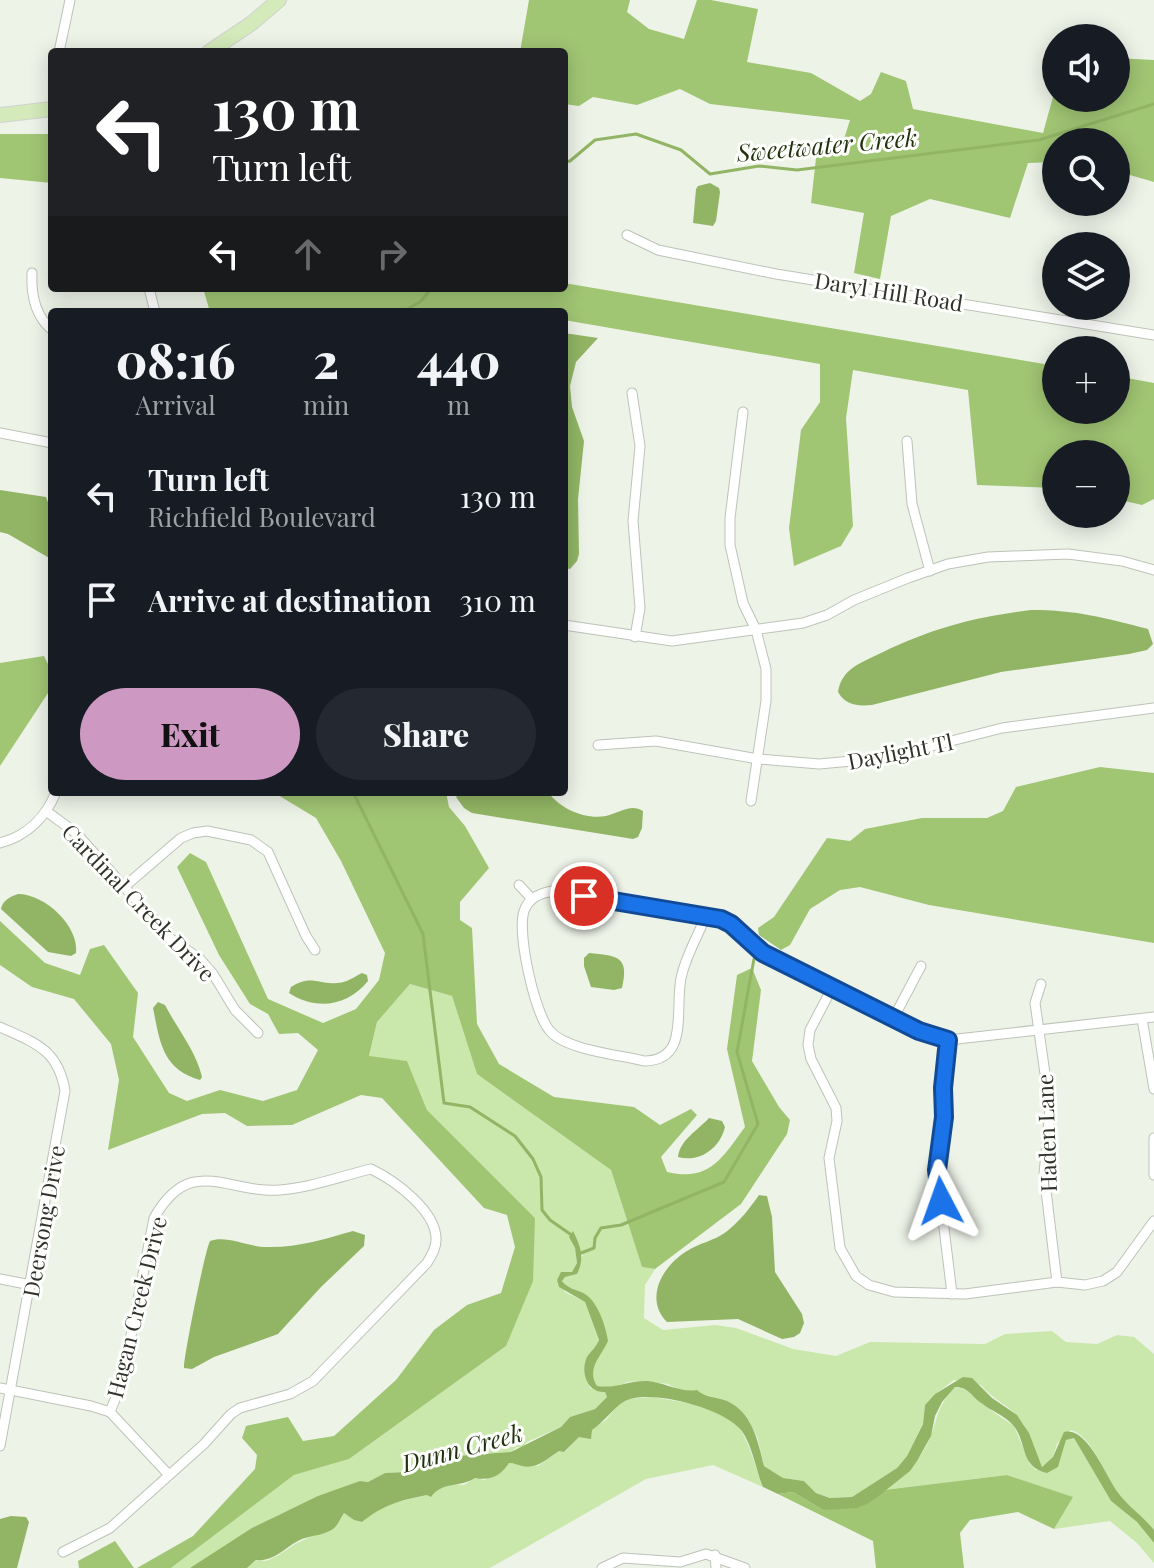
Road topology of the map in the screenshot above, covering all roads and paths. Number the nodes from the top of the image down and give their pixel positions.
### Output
1 (70, 0) edge
2 (279, 0) edge
3 (60, 48) edge
4 (215, 48) edge
5 (48, 109) edge
6 (0, 115) edge
7 (627, 235) dead end
8 (32, 273) dead end
9 (48, 325) edge
10 (1154, 335) edge
11 (632, 393) dead end
12 (743, 412) dead end
13 (0, 433) edge
14 (907, 441) dead end
15 (48, 442) edge
16 (1154, 570) edge
17 (930, 571) junction
18 (568, 626) edge
19 (756, 630) junction
20 (635, 637) junction
21 (1154, 708) edge
22 (598, 745) dead end
23 (758, 759) junction
24 (54, 796) edge
25 (751, 801) dead end
26 (46, 811) junction
27 (0, 843) edge
28 (519, 885) dead end
29 (124, 887) junction
30 (532, 899) junction
31 (706, 916) junction
32 (315, 950) dead end
33 (921, 966) dead end
34 (1041, 984) dead end
35 (832, 988) junction
36 (1154, 1017) edge
37 (893, 1019) junction
38 (1142, 1019) junction
39 (0, 1027) edge
40 (1038, 1031) junction
41 (258, 1033) dead end
42 (948, 1040) junction
43 (1154, 1089) edge
44 (1154, 1138) edge
45 (1154, 1175) edge
46 (1154, 1221) edge
47 (0, 1279) edge
48 (1057, 1282) junction
49 (31, 1285) junction
50 (952, 1294) junction
51 (0, 1388) edge
52 (11, 1390) junction
53 (110, 1412) junction
54 (0, 1446) edge
55 (169, 1475) junction
56 (63, 1552) dead end
57 (715, 1555) junction
58 (602, 1568) edge
59 (716, 1568) edge
60 (745, 1568) edge

1 - 3 street
2 - 4 main road
5 - 6 main road
7 - 10 street, Daryl Hill Road
8 - 9 street
11 - 20 street
12 - 19 street
13 - 15 street
14 - 17 street
16 - 17 street
17 - 19 street
18 - 20 street
19 - 20 street
19 - 23 street
21 - 23 street, Daylight Tl
22 - 23 street, Daylight Tl
23 - 25 street
24 - 26 street
26 - 27 street
26 - 29 street, Cardinal Creek Drive
28 - 30 street
29 - 32 street
29 - 41 street, Cardinal Creek Drive
30 - 31 street
30 - 31 street
31 - 35 street
33 - 37 street
34 - 40 street, Haden Lane
35 - 37 street
35 - 50 street
36 - 38 street
37 - 42 street
38 - 40 street
38 - 43 street
39 - 49 street, Deersong Drive
40 - 42 street
40 - 48 street, Haden Lane
42 - 50 street
44 - 45 street
46 - 48 street
47 - 49 street
48 - 50 street
49 - 52 street, Deersong Drive
51 - 52 street
52 - 53 street
52 - 54 street, Deersong Drive
53 - 55 street
53 - 55 street, Hagan Creek Drive
55 - 56 street, Hagan Creek Drive
57 - 58 street
57 - 59 street
57 - 60 street

